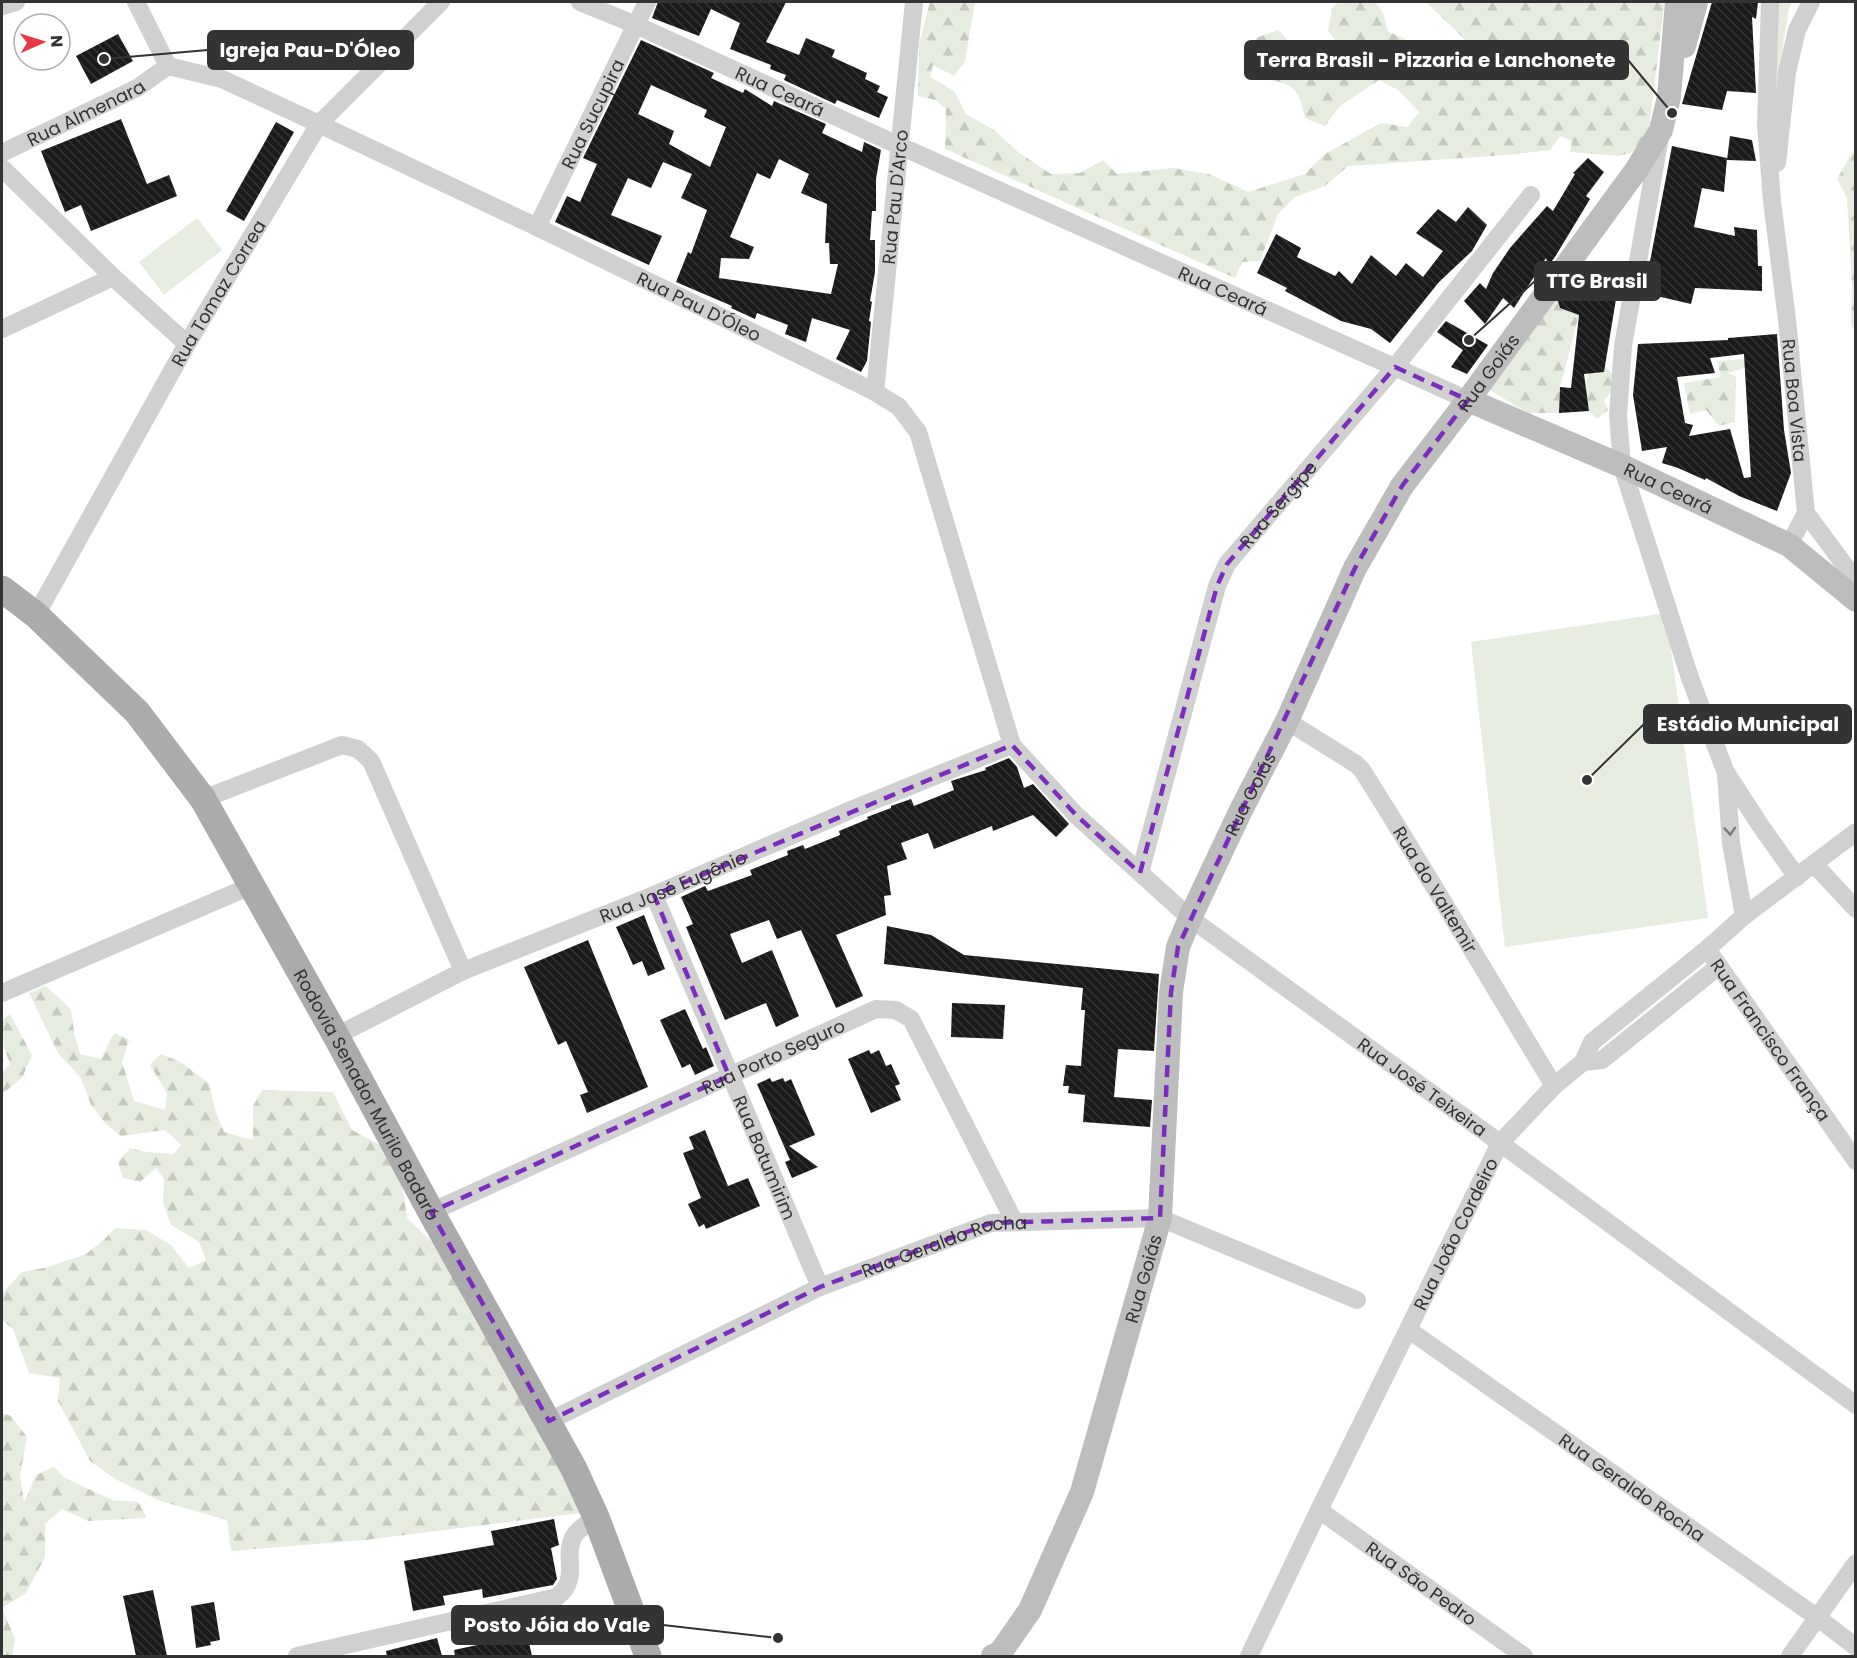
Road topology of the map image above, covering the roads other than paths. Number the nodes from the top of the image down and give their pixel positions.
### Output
1 (16, 2) edge
2 (136, 2) edge
3 (441, 2) edge
4 (580, 2) edge
5 (647, 2) edge
6 (914, 2) edge
7 (1677, 2) edge
8 (1696, 2) edge
9 (1770, 2) edge
10 (1811, 2) edge
11 (2, 6) edge
12 (636, 25) junction
13 (168, 66) junction
14 (1669, 97) junction
15 (319, 124) junction
16 (1661, 130) junction
17 (900, 146) junction
18 (2, 153) edge
19 (2, 168) edge
20 (1531, 195) dead end
21 (1772, 201) junction
22 (537, 227) junction
23 (113, 277) junction
24 (2, 329) edge
25 (187, 344) junction
26 (1395, 366) junction
27 (875, 392) junction
28 (1468, 400) junction
29 (1622, 466) junction
30 (1806, 513) junction
31 (1789, 545) junction
32 (1856, 587) edge
33 (2, 589) edge
34 (1856, 600) edge
35 (36, 615) junction
36 (1287, 721) junction
37 (1012, 745) junction
38 (1726, 772) junction
39 (203, 799) junction
40 (1856, 832) edge
41 (1814, 864) junction
42 (1140, 873) junction
43 (1797, 877) junction
44 (253, 885) junction
45 (654, 895) junction
46 (1856, 909) edge
47 (1744, 916) junction
48 (1190, 918) junction
49 (1707, 949) junction
50 (1719, 966) junction
51 (463, 971) junction
52 (2, 993) edge
53 (336, 1036) junction
54 (1583, 1062) junction
55 (729, 1076) junction
56 (1554, 1086) junction
57 (1500, 1143) junction
58 (1856, 1161) edge
59 (431, 1212) junction
60 (1160, 1218) junction
61 (1014, 1221) junction
62 (820, 1287) junction
63 (1357, 1300) dead end
64 (1409, 1330) junction
65 (1856, 1405) edge
66 (549, 1421) junction
67 (1319, 1510) junction
68 (596, 1517) junction
69 (1856, 1563) edge
70 (1818, 1618) junction
71 (1856, 1647) edge
72 (999, 1655) edge
73 (297, 1656) edge
74 (648, 1656) edge
75 (1249, 1656) edge
76 (1524, 1656) edge
77 (1790, 1656) edge

1 - 11 street
2 - 13 street
3 - 15 street, Rua Tomaz Correa
4 - 12 street, Rua Ceará
5 - 12 street, Rua Sucupira
6 - 17 street, Rua Pau D'Arco
7 - 14 street, Rua Goiás
8 - 14 street
9 - 21 street, Rua Boa Vista
10 - 21 street, Rua Boa Vista
12 - 17 street, Rua Ceará
12 - 22 street, Rua Sucupira
13 - 15 street, Rua Pau D'Óleo
13 - 18 street, Rua Almenara
14 - 16 street, Rua Goiás
15 - 22 street, Rua Pau D'Óleo
15 - 25 street, Rua Tomaz Correa
16 - 28 street, Rua Goiás
16 - 29 street
17 - 26 street, Rua Ceará
17 - 27 street, Rua Pau D'Arco
19 - 23 street
20 - 26 street, Rua Sergipe
21 - 30 street, Rua Boa Vista
22 - 27 street, Rua Pau D'Óleo
23 - 24 street
23 - 25 street
25 - 35 street, Rua Tomaz Correa
26 - 28 street, Rua Ceará
26 - 42 street, Rua Sergipe
27 - 37 street, Rua Pau D'Óleo
28 - 29 street, Rua Ceará
28 - 36 street, Rua Goiás
29 - 31 street, Rua Ceará
29 - 38 street
30 - 31 street
30 - 32 street
31 - 34 street, Rua Ceará
33 - 35 main road, Rodovia Senador Murilo Badaró
35 - 39 main road, Rodovia Senador Murilo Badaró
36 - 48 street, Rua Goiás
36 - 56 street, Rua do Valtemir
37 - 42 street, Rua José Teixeira
37 - 45 street, Rua José Eugênio
38 - 43 street
38 -> 47 street
39 - 44 main road, Rodovia Senador Murilo Badaró
39 - 51 street
40 - 41 street, Rua João Cordeiro
41 - 43 street, Rua João Cordeiro
41 - 46 street
42 - 48 street, Rua José Teixeira
43 - 47 street, Rua João Cordeiro
44 - 52 street
44 - 53 main road, Rodovia Senador Murilo Badaró
45 - 51 street, Rua José Eugênio
45 - 55 street, Rua Botumirim
47 - 49 street, Rua João Cordeiro
48 - 57 street, Rua José Teixeira
48 - 60 street, Rua Goiás
49 - 50 street, Rua Francisco França
49 - 54 street, Rua João Cordeiro
50 - 54 street
50 - 58 street, Rua Francisco França
51 - 53 street, Rua José Eugênio
53 - 59 main road, Rodovia Senador Murilo Badaró
54 - 56 street, Rua João Cordeiro
55 - 59 street, Rua Porto Seguro
55 - 61 street, Rua Porto Seguro
55 - 62 street, Rua Botumirim
56 - 57 street, Rua João Cordeiro
57 - 64 street, Rua João Cordeiro
57 - 65 street, Rua José Teixeira
59 - 66 main road, Rodovia Senador Murilo Badaró
60 - 61 street, Rua Geraldo Rocha
60 - 63 street, Rua Geraldo Rocha
60 - 72 street, Rua Goiás
61 - 62 street, Rua Geraldo Rocha
62 - 66 street, Rua Geraldo Rocha
64 - 67 street, Rua João Cordeiro
64 - 70 street, Rua Geraldo Rocha
66 - 68 main road, Rodovia Senador Murilo Badaró
67 - 75 street, Rua João Cordeiro
67 - 76 street, Rua São Pedro
68 - 73 street
68 - 74 main road, Rodovia Senador Murilo Badaró
69 - 70 street
70 - 71 street, Rua Geraldo Rocha
70 - 77 street

